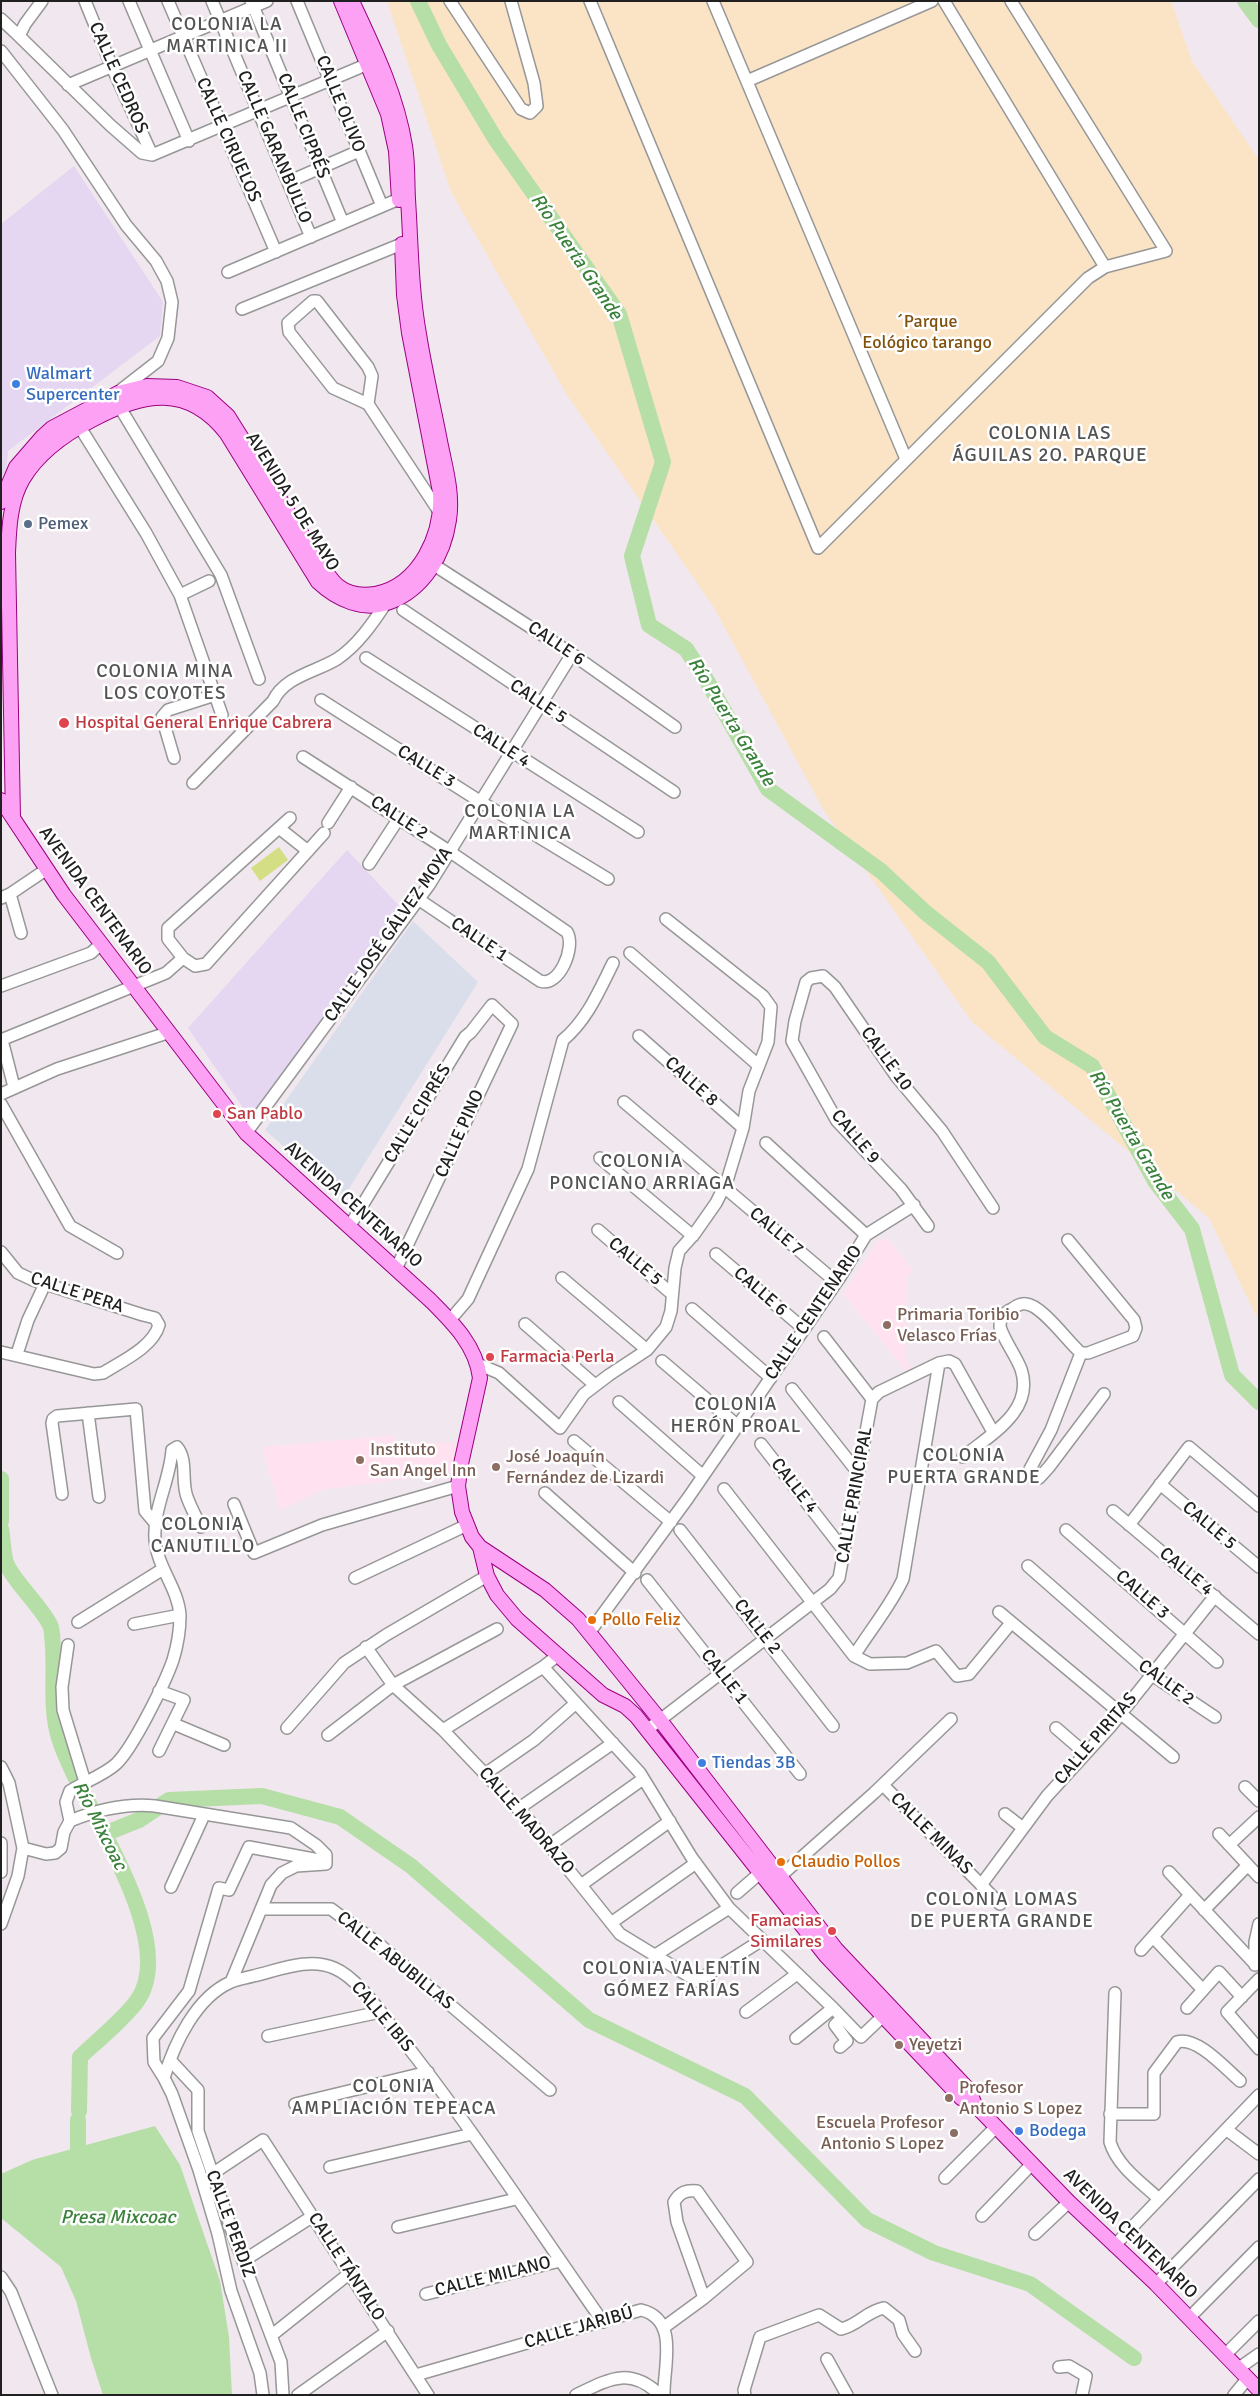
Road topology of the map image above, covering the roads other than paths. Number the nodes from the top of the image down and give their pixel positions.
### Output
1 (42, 1) edge
2 (85, 1) edge
3 (129, 1) edge
4 (168, 1) edge
5 (212, 1) edge
6 (267, 1) edge
7 (297, 1) edge
8 (342, 1) edge
9 (352, 1) edge
10 (450, 1) edge
11 (512, 1) edge
12 (590, 1) edge
13 (713, 1) edge
14 (932, 1) edge
15 (944, 1) edge
16 (1011, 1) edge
17 (252, 4) edge
18 (1, 19) edge
19 (220, 21) junction
20 (19, 36) junction
21 (182, 37) junction
22 (1, 51) edge
23 (149, 51) junction
24 (373, 62) junction
25 (112, 67) junction
26 (330, 80) junction
27 (747, 81) junction
28 (68, 85) junction
29 (292, 97) junction
30 (259, 111) junction
31 (223, 127) junction
32 (189, 141) junction
33 (359, 151) junction
34 (152, 155) junction
35 (320, 167) junction
36 (288, 182) junction
37 (399, 199) junction
38 (382, 206) junction
39 (343, 223) junction
40 (312, 237) junction
41 (406, 242) junction
42 (276, 252) junction
43 (1105, 267) junction
44 (228, 272) dead end
45 (242, 309) dead end
46 (119, 400) junction
47 (368, 404) junction
48 (77, 422) junction
49 (906, 459) junction
50 (14, 483) junction
51 (273, 499) junction
52 (1, 502) edge
53 (440, 513) junction
54 (434, 565) junction
55 (209, 581) dead end
56 (180, 595) junction
57 (386, 603) junction
58 (403, 610) dead end
59 (572, 654) junction
60 (366, 658) dead end
61 (260, 680) dead end
62 (215, 695) junction
63 (322, 700) dead end
64 (541, 704) junction
65 (222, 715) dead end
66 (675, 727) dead end
67 (512, 753) junction
68 (303, 757) dead end
69 (174, 758) dead end
70 (193, 783) dead end
71 (350, 787) junction
72 (674, 792) dead end
73 (1, 800) edge
74 (481, 802) junction
75 (290, 818) dead end
76 (399, 818) junction
77 (13, 819) junction
78 (279, 828) junction
79 (638, 832) dead end
80 (449, 850) junction
81 (308, 852) junction
82 (369, 864) dead end
83 (47, 869) junction
84 (608, 879) dead end
85 (6, 896) edge
86 (418, 899) junction
87 (666, 919) dead end
88 (22, 933) dead end
89 (101, 944) junction
90 (630, 953) dead end
91 (183, 958) junction
92 (613, 963) dead end
93 (540, 981) joint
94 (1, 986) edge
95 (133, 986) junction
96 (492, 1005) joint
97 (168, 1032) junction
98 (639, 1036) dead end
99 (2, 1040) edge
100 (792, 1041) joint
101 (758, 1064) junction
102 (5, 1067) edge
103 (14, 1087) junction
104 (1, 1094) edge
105 (624, 1102) dead end
106 (1, 1104) edge
107 (742, 1128) junction
108 (246, 1133) junction
109 (766, 1143) dead end
110 (600, 1158) dead end
111 (724, 1189) junction
112 (914, 1205) junction
113 (993, 1208) dead end
114 (928, 1226) dead end
115 (349, 1227) junction
116 (598, 1230) dead end
117 (866, 1235) junction
118 (693, 1236) junction
119 (1068, 1240) dead end
120 (1, 1252) edge
121 (117, 1253) dead end
122 (716, 1254) dead end
123 (396, 1269) junction
124 (562, 1278) dead end
125 (836, 1282) junction
126 (44, 1286) junction
127 (672, 1294) junction
128 (692, 1309) dead end
129 (448, 1318) junction
130 (525, 1324) dead end
131 (804, 1329) junction
132 (824, 1337) dead end
133 (647, 1350) junction
134 (1, 1352) edge
135 (1081, 1353) junction
136 (17, 1354) junction
137 (662, 1362) dead end
138 (939, 1363) junction
139 (478, 1364) junction
140 (771, 1378) junction
141 (595, 1385) junction
142 (792, 1389) dead end
143 (1104, 1394) dead end
144 (872, 1399) junction
145 (619, 1402) dead end
146 (88, 1413) junction
147 (738, 1426) junction
148 (993, 1432) junction
149 (574, 1441) dead end
150 (761, 1444) dead end
151 (963, 1457) dead end
152 (859, 1474) junction
153 (703, 1476) junction
154 (1160, 1484) junction
155 (458, 1486) junction
156 (724, 1489) dead end
157 (545, 1493) dead end
158 (62, 1494) dead end
159 (99, 1497) dead end
160 (234, 1504) dead end
161 (1259, 1506) edge
162 (1113, 1511) dead end
163 (671, 1522) junction
164 (155, 1523) junction
165 (467, 1525) junction
166 (1128, 1525) junction
167 (201, 1527) dead end
168 (680, 1530) dead end
169 (1066, 1530) dead end
170 (480, 1547) junction
171 (845, 1552) junction
172 (1028, 1566) dead end
173 (1259, 1567) edge
174 (163, 1569) junction
175 (635, 1573) junction
176 (488, 1576) junction
177 (355, 1578) dead end
178 (647, 1580) dead end
179 (1215, 1596) junction
180 (813, 1602) junction
181 (999, 1612) dead end
182 (180, 1615) junction
183 (78, 1622) dead end
184 (1011, 1623) junction
185 (134, 1624) dead end
186 (497, 1629) dead end
187 (589, 1633) junction
188 (1186, 1633) junction
189 (1259, 1634) edge
190 (765, 1638) junction
191 (68, 1645) dead end
192 (366, 1647) junction
193 (557, 1656) junction
194 (854, 1656) junction
195 (1217, 1662) dead end
196 (543, 1667) junction
197 (721, 1672) junction
198 (1152, 1675) junction
199 (392, 1686) junction
200 (159, 1691) junction
201 (637, 1695) junction
202 (576, 1703) junction
203 (625, 1706) junction
204 (1121, 1714) junction
205 (1215, 1717) dead end
206 (951, 1719) dead end
207 (660, 1720) junction
208 (174, 1724) junction
209 (833, 1726) dead end
210 (287, 1728) dead end
211 (1056, 1728) dead end
212 (443, 1730) junction
213 (648, 1730) junction
214 (328, 1735) dead end
215 (613, 1744) junction
216 (224, 1745) dead end
217 (159, 1751) dead end
218 (1085, 1753) junction
219 (1172, 1757) dead end
220 (1, 1768) edge
221 (485, 1774) junction
222 (800, 1774) dead end
223 (643, 1779) junction
224 (85, 1782) junction
225 (883, 1785) junction
226 (1245, 1787) dead end
227 (1259, 1800) edge
228 (518, 1809) junction
229 (198, 1814) junction
230 (1005, 1814) dead end
231 (1259, 1817) edge
232 (70, 1820) junction
233 (670, 1821) junction
234 (1023, 1828) junction
235 (1219, 1834) dead end
236 (1, 1843) edge
237 (550, 1845) junction
238 (1229, 1845) junction
239 (23, 1848) junction
240 (326, 1862) junction
241 (696, 1863) junction
242 (1248, 1865) junction
243 (1, 1872) edge
244 (1169, 1872) dead end
245 (760, 1873) junction
246 (1259, 1877) edge
247 (775, 1881) junction
248 (981, 1885) junction
249 (581, 1886) junction
250 (171, 1887) dead end
251 (737, 1893) dead end
252 (1190, 1895) junction
253 (1000, 1904) dead end
254 (729, 1908) junction
255 (261, 1909) junction
256 (1204, 1910) junction
257 (611, 1923) junction
258 (1, 1924) edge
259 (1259, 1924) edge
260 (1153, 1937) junction
261 (762, 1940) junction
262 (1141, 1950) dead end
263 (654, 1956) junction
264 (1254, 1962) junction
265 (797, 1974) junction
266 (1259, 1979) edge
267 (230, 1982) junction
268 (1203, 1990) junction
269 (1115, 1993) dead end
270 (1242, 1997) junction
271 (833, 2008) junction
272 (1187, 2008) dead end
273 (380, 2012) junction
274 (746, 2012) dead end
275 (882, 2017) junction
276 (842, 2018) junction
277 (268, 2036) dead end
278 (796, 2038) dead end
279 (840, 2047) dead end
280 (1259, 2048) edge
281 (167, 2069) junction
282 (428, 2072) junction
283 (1240, 2081) dead end
284 (550, 2090) dead end
285 (1259, 2095) edge
286 (295, 2104) dead end
287 (975, 2106) junction
288 (1110, 2114) junction
289 (995, 2128) junction
290 (1227, 2130) junction
291 (472, 2134) junction
292 (1259, 2154) edge
293 (1031, 2165) junction
294 (330, 2167) dead end
295 (212, 2174) junction
296 (945, 2178) dead end
297 (1259, 2179) edge
298 (516, 2199) junction
299 (1159, 2200) junction
300 (1068, 2202) junction
301 (313, 2216) junction
302 (982, 2216) dead end
303 (398, 2227) dead end
304 (1035, 2234) dead end
305 (1114, 2246) junction
306 (1259, 2247) edge
307 (243, 2261) junction
308 (560, 2261) junction
309 (350, 2273) junction
310 (1, 2277) edge
311 (1156, 2284) junction
312 (426, 2294) dead end
313 (704, 2298) junction
314 (1190, 2317) junction
315 (1259, 2321) edge
316 (603, 2322) junction
317 (663, 2328) junction
318 (388, 2331) junction
319 (272, 2335) junction
320 (915, 2351) dead end
321 (1259, 2354) edge
322 (1226, 2355) junction
323 (828, 2359) dead end
324 (1059, 2367) dead end
325 (1243, 2373) junction
326 (416, 2374) junction
327 (1259, 2390) edge
328 (423, 2393) edge
329 (52, 2395) edge
330 (263, 2395) edge
331 (283, 2395) edge
332 (298, 2395) edge
333 (576, 2395) edge
334 (660, 2395) edge
335 (664, 2395) edge
336 (745, 2395) edge
337 (847, 2395) edge
338 (1082, 2395) edge
339 (1234, 2395) edge

1 - 20 street
2 - 25 street, CALLE CEDROS
3 - 23 street
4 - 21 street, CALLE CIRUELOS
5 - 19 street, CALLE GARANBULLO
6 - 17 street
7 - 26 street, CALLE OLIVO
8 - 24 main road, AVENIDA 5 DE MAYO
9 - 24 main road, AVENIDA 5 DE MAYO
10 - 11 street
12 - 49 street
13 - 27 street
14 - 27 street
15 - 43 street
16 - 43 street
17 - 19 street
17 - 29 street, CALLE CIPRÉS
18 - 20 street
19 - 21 street
19 - 30 street, CALLE GARANBULLO
20 - 28 street
21 - 23 street
21 - 31 street, CALLE CIRUELOS
22 - 46 street
23 - 25 street
23 - 32 street
24 - 26 street
24 - 37 main road, AVENIDA 5 DE MAYO
24 - 41 main road, AVENIDA 5 DE MAYO
25 - 28 street
25 - 34 street, CALLE CEDROS
26 - 29 street
26 - 33 street, CALLE OLIVO
27 - 49 street
28 - 34 street
29 - 30 street
29 - 35 street, CALLE CIPRÉS
30 - 31 street
30 - 36 street, CALLE GARANBULLO
31 - 32 street
31 - 42 street, CALLE CIRUELOS
32 - 34 street
33 - 35 street
33 - 38 street, CALLE OLIVO
35 - 36 street
35 - 39 street, CALLE CIPRÉS
36 - 40 street, CALLE GARANBULLO
37 - 38 street
37 - 41 main road, AVENIDA 5 DE MAYO
38 - 39 street
39 - 40 street
40 - 42 street
41 - 45 street
41 - 53 main road, AVENIDA 5 DE MAYO
41 - 54 main road, AVENIDA 5 DE MAYO
42 - 44 street
43 - 49 street
46 - 48 main road, AVENIDA 5 DE MAYO
46 - 51 main road, AVENIDA 5 DE MAYO
46 - 61 street
47 - 47 street
47 - 53 street
48 - 50 main road, AVENIDA 5 DE MAYO
48 - 56 street
50 - 52 main road, AVENIDA 5 DE MAYO
50 - 77 main road, AVENIDA 5 DE MAYO
51 - 53 main road, AVENIDA 5 DE MAYO
51 - 57 main road, AVENIDA 5 DE MAYO
54 - 57 main road, AVENIDA 5 DE MAYO
54 - 59 street, CALLE 6
55 - 56 street
56 - 62 street
57 - 70 street
58 - 64 street, CALLE 5
59 - 64 street, CALLE JOSÉ GÁLVEZ MOYA
59 - 66 street, CALLE 6
60 - 67 street, CALLE 4
62 - 65 street
62 - 69 street
63 - 74 street, CALLE 3
64 - 67 street, CALLE JOSÉ GÁLVEZ MOYA
64 - 72 street, CALLE 5
67 - 74 street, CALLE JOSÉ GÁLVEZ MOYA
67 - 79 street, CALLE 4
68 - 71 street, CALLE 2
71 - 76 street, CALLE 2
71 - 81 street
73 - 77 main road, AVENIDA CENTENARIO
74 - 80 street, CALLE JOSÉ GÁLVEZ MOYA
74 - 84 street, CALLE 3
75 - 78 street
76 - 80 street, CALLE 2
76 - 82 street
77 - 83 main road, AVENIDA CENTENARIO
78 - 81 street
78 - 91 street
80 - 86 street, CALLE JOSÉ GÁLVEZ MOYA
80 - 93 street, CALLE 2
81 - 91 street
83 - 85 street
83 - 89 main road, AVENIDA CENTENARIO
85 - 88 street
86 - 93 street, CALLE 1
86 - 108 street, CALLE JOSÉ GÁLVEZ MOYA
87 - 101 street
89 - 94 street
89 - 95 main road, AVENIDA CENTENARIO
90 - 101 street
91 - 95 street
92 - 129 street
95 - 97 main road, AVENIDA CENTENARIO
95 - 99 street
96 - 115 street, CALLE CIPRÉS
96 - 123 street, CALLE PINO
97 - 103 street
97 - 108 main road, AVENIDA CENTENARIO
98 - 107 street, CALLE 8
99 - 102 street
100 - 112 street, CALLE 9
100 - 113 street, CALLE 10
101 - 107 street
102 - 103 street
103 - 104 street
105 - 111 street, CALLE 7
106 - 121 street
107 - 111 street
108 - 115 main road, AVENIDA CENTENARIO
109 - 117 street
110 - 118 street
111 - 118 street
111 - 125 street, CALLE 7
112 - 114 street, CALLE 9
112 - 117 street, CALLE CENTENARIO
115 - 123 main road, AVENIDA CENTENARIO
116 - 127 street, CALLE 5
117 - 125 street, CALLE CENTENARIO
118 - 127 street
119 - 135 street
120 - 126 street, CALLE PERA
122 - 131 street, CALLE 6
123 - 129 main road, AVENIDA CENTENARIO
124 - 133 street
125 - 131 street, CALLE CENTENARIO
126 - 136 street
126 - 136 street, CALLE PERA
127 - 133 street
128 - 140 street
129 - 139 main road, AVENIDA CENTENARIO
130 - 141 street
131 - 140 street, CALLE CENTENARIO
132 - 144 street
133 - 141 street
134 - 136 street
135 - 143 street
135 - 148 street
137 - 147 street
138 - 144 street
138 - 148 street
138 - 194 street
139 - 141 street
139 - 155 main road, AVENIDA CENTENARIO
140 - 147 street, CALLE CENTENARIO
142 - 152 street
144 - 152 street, CALLE PRINCIPAL
145 - 153 street
146 - 158 street
146 - 159 street
146 - 164 street
147 - 153 street, CALLE CENTENARIO
148 - 151 street
149 - 163 street
150 - 171 street, CALLE 4
152 - 171 street, CALLE PRINCIPAL
153 - 163 street, CALLE CENTENARIO
154 - 161 street
154 - 166 street
154 - 173 street, CALLE 5
155 - 160 street
155 - 165 main road, AVENIDA CENTENARIO
156 - 180 street
157 - 175 street
162 - 166 street, CALLE 4
163 - 175 street, CALLE CENTENARIO
164 - 167 street
164 - 174 street
165 - 170 main road, AVENIDA CENTENARIO
165 - 177 street
166 - 179 street, CALLE 4
168 - 190 street, CALLE 2
169 - 188 street, CALLE 3
170 - 176 main road, AVENIDA CENTENARIO
170 - 187 main road, AVENIDA CENTENARIO
171 - 180 street, CALLE PRINCIPAL
172 - 198 street, CALLE 2
174 - 182 street
174 - 183 street
175 - 187 street, CALLE CENTENARIO
176 - 192 street
176 - 193 main road, AVENIDA CENTENARIO
178 - 197 street, CALLE 1
179 - 188 street, CALLE PIRITAS
179 - 189 street, CALLE 4
180 - 190 street, CALLE PRINCIPAL
180 - 194 street
181 - 184 street
182 - 185 street
182 - 200 street
184 - 194 street
184 - 204 street
186 - 199 street
187 - 201 main road, AVENIDA CENTENARIO
188 - 195 street, CALLE 3
188 - 198 street, CALLE PIRITAS
190 - 197 street, CALLE PRINCIPAL
190 - 209 street, CALLE 2
191 - 224 street
192 - 199 street, CALLE MADRAZO
192 - 210 street
193 - 196 street
193 - 203 main road, AVENIDA CENTENARIO
196 - 202 street
196 - 212 street
197 - 207 street, CALLE PRINCIPAL
197 - 222 street, CALLE 1
198 - 204 street, CALLE PIRITAS
198 - 205 street, CALLE 2
199 - 212 street, CALLE MADRAZO
199 - 214 street
200 - 208 street
200 - 224 street
201 - 203 main road
201 - 207 main road, AVENIDA CENTENARIO
202 - 215 street
202 - 221 street
203 - 213 main road, AVENIDA CENTENARIO
204 - 218 street, CALLE PIRITAS
204 - 219 street
206 - 225 street
207 - 213 street, CALLE PRINCIPAL
207 - 247 main road, AVENIDA CENTENARIO
208 - 216 street
208 - 217 street
211 - 218 street
212 - 221 street, CALLE MADRAZO
213 - 245 main road, AVENIDA CENTENARIO
215 - 223 street
215 - 228 street
218 - 234 street, CALLE PIRITAS
220 - 239 street
221 - 228 street, CALLE MADRAZO
223 - 233 street
223 - 237 street
224 - 232 street
225 - 247 street
225 - 248 street, CALLE MINAS
226 - 227 street
228 - 237 street, CALLE MADRAZO
229 - 232 street
229 - 240 street
229 - 250 street
230 - 234 street
231 - 238 street
232 - 239 street
233 - 241 street
233 - 249 street
234 - 248 street, CALLE PIRITAS
235 - 238 street
236 - 243 street
237 - 249 street, CALLE MADRAZO
238 - 242 street
239 - 258 street
240 - 255 street
240 - 281 street
241 - 254 street
241 - 257 street
242 - 246 street
242 - 256 street
244 - 252 street
245 - 247 main road, AVENIDA CENTENARIO
245 - 251 street
247 - 275 main road, AVENIDA CENTENARIO
247 - 287 main road, AVENIDA CENTENARIO
248 - 253 street, CALLE MINAS
249 - 257 street, CALLE MADRAZO
252 - 256 street
252 - 260 street
254 - 261 street
254 - 263 street
255 - 267 street
255 - 284 street, CALLE ABUBILLAS
256 - 264 street
257 - 263 street, CALLE MADRAZO
259 - 264 street
260 - 262 street
260 - 268 street
261 - 263 street, CALLE MADRAZO
261 - 265 street
264 - 266 street
265 - 271 street
265 - 274 street
266 - 270 street
267 - 273 street, CALLE IBIS
267 - 281 street, CALLE IBIS
268 - 270 street
268 - 272 street
269 - 288 street
270 - 280 street
271 - 276 street
271 - 278 street
273 - 277 street
273 - 282 street, CALLE IBIS
275 - 276 street
275 - 287 main road, AVENIDA CENTENARIO
276 - 279 street
281 - 295 street, CALLE PERDIZ
281 - 330 street, CALLE PERDIZ
282 - 286 street
282 - 291 street, CALLE IBIS
283 - 288 street
285 - 290 street
287 - 289 main road, AVENIDA CENTENARIO
288 - 299 street
289 - 293 main road, AVENIDA CENTENARIO
289 - 296 street
290 - 292 street
290 - 299 street
291 - 294 street
291 - 298 street, CALLE IBIS
293 - 300 main road, AVENIDA CENTENARIO
293 - 302 street
295 - 301 street, CALLE TÁNTALO
295 - 307 street, CALLE PERDIZ
297 - 311 street
298 - 303 street
298 - 308 street, CALLE IBIS
299 - 305 street
300 - 304 street
300 - 305 main road, AVENIDA CENTENARIO
301 - 307 street
301 - 309 street, CALLE TÁNTALO
305 - 311 main road, AVENIDA CENTENARIO
306 - 314 street
307 - 319 street, CALLE PERDIZ
308 - 312 street, CALLE MILANO
308 - 316 street, CALLE IBIS
309 - 318 street, CALLE TÁNTALO
309 - 319 street
310 - 329 street
311 - 314 main road, AVENIDA CENTENARIO
313 - 313 street
313 - 317 street
314 - 322 main road, AVENIDA CENTENARIO
315 - 322 street
316 - 317 street, CALLE JARIBÚ
316 - 326 street, CALLE JARIBÚ
317 - 335 street
318 - 326 street, CALLE TÁNTALO
318 - 332 street
319 - 331 street, CALLE PERDIZ
320 - 336 street
321 - 325 street
322 - 325 main road, AVENIDA CENTENARIO
323 - 337 street
324 - 338 street
325 - 327 main road, AVENIDA CENTENARIO
325 - 339 street
326 - 328 street, CALLE TÁNTALO
333 - 334 street

